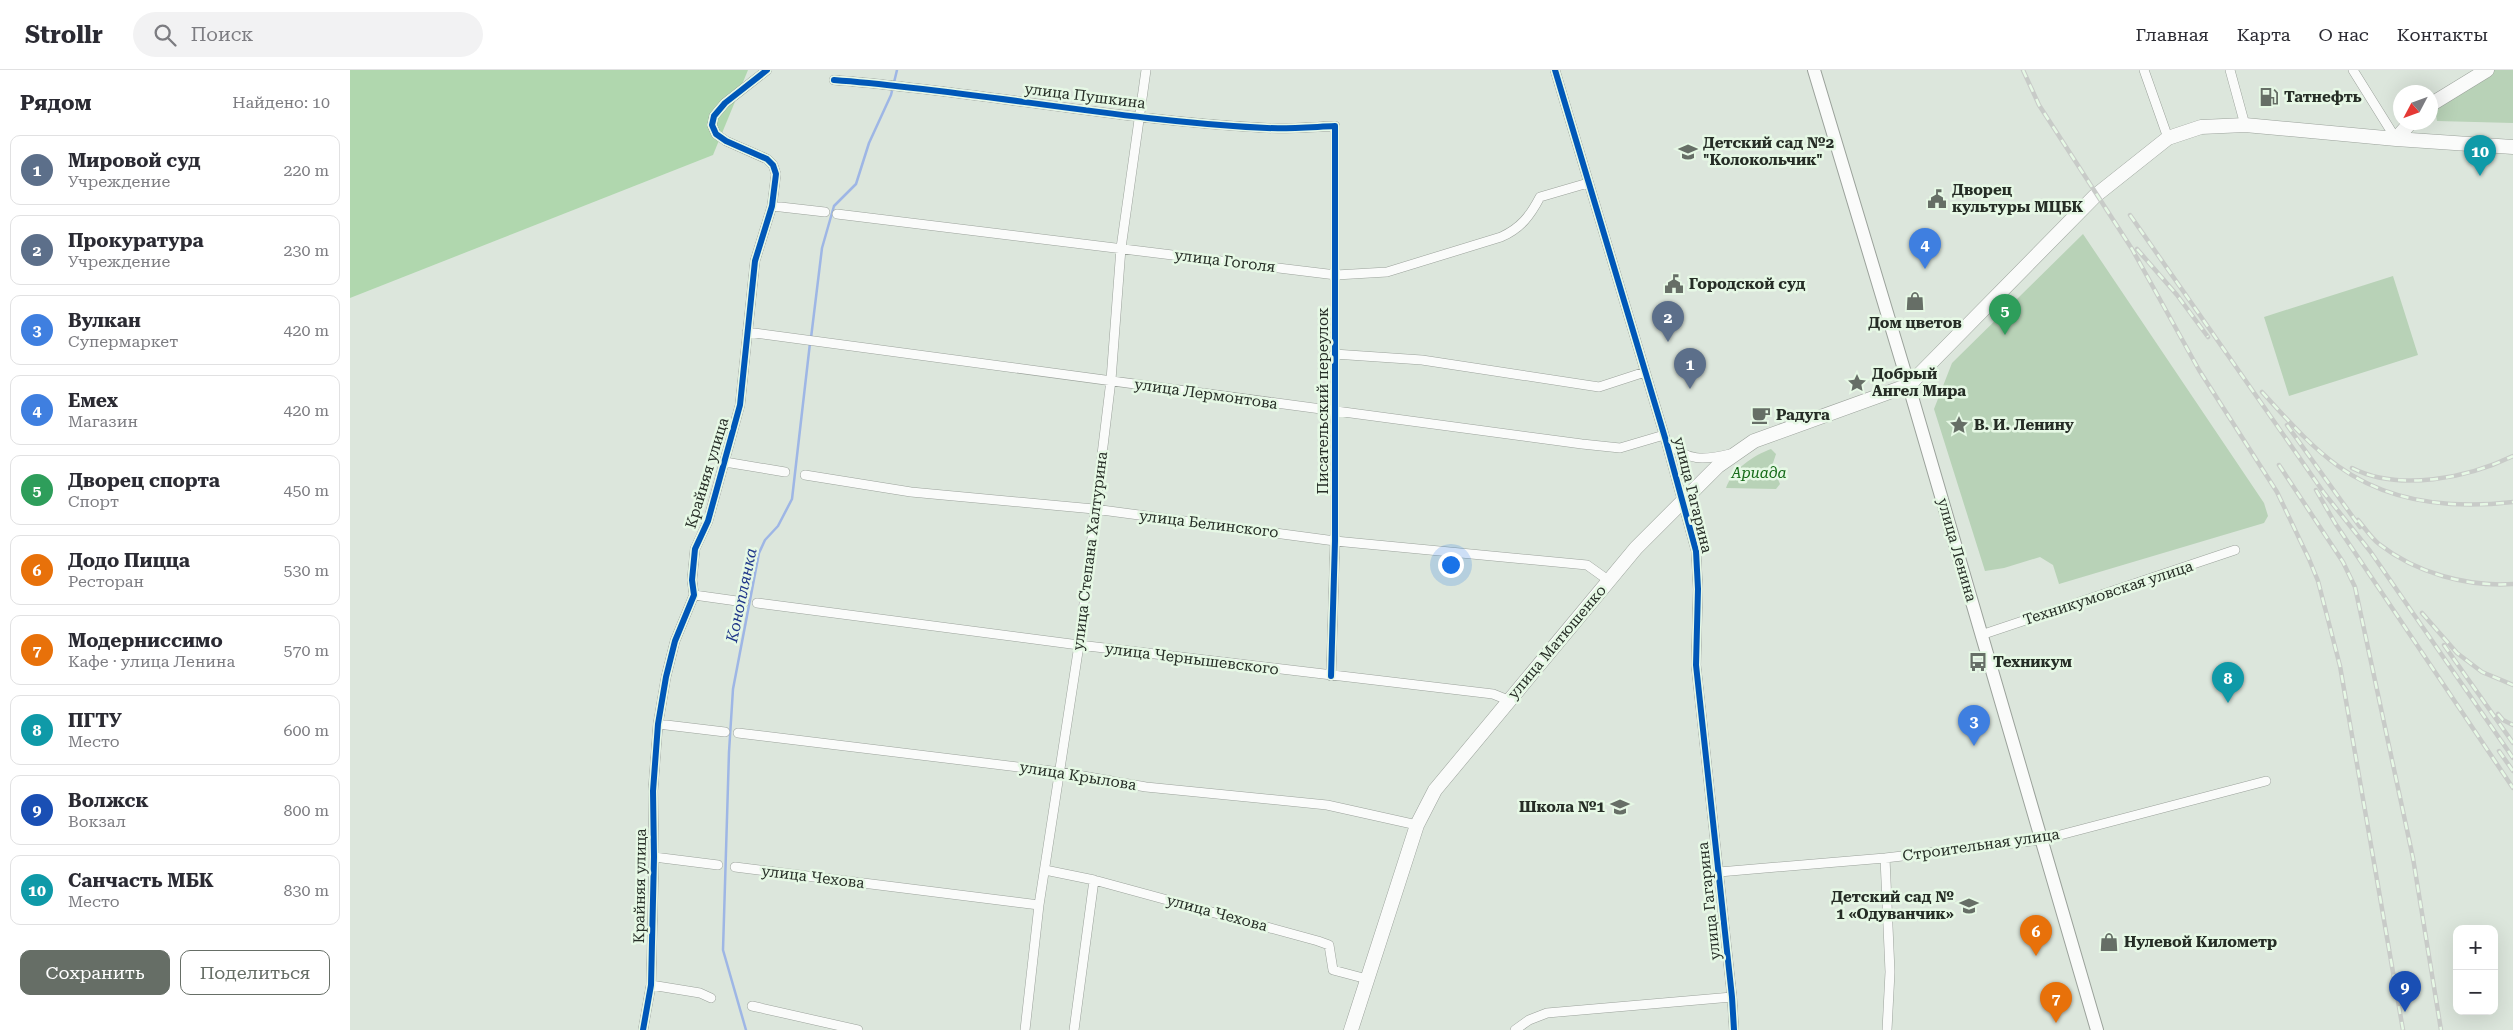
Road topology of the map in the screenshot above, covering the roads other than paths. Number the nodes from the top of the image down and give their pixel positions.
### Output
1 (767, 70) edge
2 (1146, 70) edge
3 (1556, 70) edge
4 (1814, 70) edge
5 (2144, 70) edge
6 (2230, 70) edge
7 (2353, 70) edge
8 (2487, 70) edge
9 (834, 80) dead end
10 (2438, 100) edge
11 (1141, 116) junction
12 (2245, 125) junction
13 (1335, 126) joint
14 (2404, 130) edge
15 (2418, 130) edge
16 (2168, 138) junction
17 (2396, 139) junction
18 (2426, 141) junction
19 (2513, 147) edge
20 (1588, 183) junction
21 (772, 206) junction
22 (825, 212) dead end
23 (837, 214) dead end
24 (1121, 248) junction
25 (1336, 275) junction
26 (747, 332) junction
27 (1334, 354) junction
28 (1645, 372) junction
29 (1111, 380) junction
30 (1909, 385) junction
31 (1334, 412) junction
32 (1665, 438) junction
33 (1733, 453) junction
34 (725, 462) junction
35 (785, 472) dead end
36 (805, 475) dead end
37 (1682, 500) junction
38 (1094, 509) junction
39 (1335, 541) junction
40 (2235, 550) dead end
41 (1608, 580) junction
42 (694, 595) junction
43 (744, 602) dead end
44 (757, 603) dead end
45 (1981, 635) junction
46 (1080, 645) junction
47 (1331, 676) junction
48 (1508, 700) junction
49 (658, 724) junction
50 (725, 732) dead end
51 (738, 733) dead end
52 (1060, 772) junction
53 (2266, 781) dead end
54 (1417, 825) junction
55 (2041, 840) junction
56 (654, 857) junction
57 (1885, 858) junction
58 (718, 865) dead end
59 (735, 867) dead end
60 (1045, 870) junction
61 (1719, 872) junction
62 (1094, 880) junction
63 (1039, 905) junction
64 (1367, 979) junction
65 (651, 985) junction
66 (1732, 997) junction
67 (711, 998) dead end
68 (752, 1006) dead end
69 (643, 1030) edge
70 (858, 1030) edge
71 (1024, 1030) edge
72 (1074, 1030) edge
73 (1351, 1030) edge
74 (1515, 1030) edge
75 (1734, 1030) edge
76 (1887, 1030) edge
77 (2097, 1030) edge

1 - 21 street, Крайняя улица
2 - 11 street, улица Степана Халтурина
3 - 20 street, улица Гагарина
4 - 30 main road, улица Ленина
5 - 16 street
6 - 12 street
7 - 17 street
8 - 10 main road
9 - 11 street, улица Пушкина
11 - 13 street, улица Пушкина
11 - 24 street, улица Степана Халтурина
12 - 16 main road
12 - 17 main road
13 - 25 street, Писательский переулок
14 - 17 main road
15 - 18 main road
16 - 30 main road
17 - 18 main road
18 - 19 main road
20 - 25 street, улица Гоголя
20 - 28 street, улица Гагарина
21 - 22 street
21 - 26 street, Крайняя улица
23 - 24 street, улица Гоголя
24 - 25 street, улица Гоголя
24 - 29 street, улица Степана Халтурина
25 - 27 street, Писательский переулок
26 - 29 street, улица Лермонтова
26 - 34 street, Крайняя улица
27 - 28 street, Писательский переулок
27 - 31 street, Писательский переулок
28 - 32 street, улица Гагарина
29 - 31 street, улица Лермонтова
29 - 38 street, улица Степана Халтурина
30 - 33 main road, улица Матюшенко
30 - 45 main road, улица Ленина
31 - 32 street, улица Лермонтова
31 - 39 street, Писательский переулок
32 - 33 street
32 - 37 street, улица Гагарина
33 - 37 main road, улица Матюшенко
34 - 35 street
34 - 42 street, Крайняя улица
36 - 38 street, улица Белинского
37 - 41 main road, улица Матюшенко
37 - 61 street, улица Гагарина
38 - 39 street, улица Белинского
38 - 46 street, улица Степана Халтурина
39 - 41 street, улица Белинского
39 - 47 street, Писательский переулок
40 - 45 street, Техникумовская улица
41 - 48 main road, улица Матюшенко
42 - 43 street
42 - 49 street, Крайняя улица
44 - 46 street, улица Чернышевского
45 - 55 main road, улица Ленина
46 - 47 street, улица Чернышевского
46 - 52 street, улица Степана Халтурина
47 - 48 street, улица Чернышевского
48 - 54 main road, улица Матюшенко
49 - 50 street
49 - 56 street, Крайняя улица
51 - 52 street, улица Крылова
52 - 54 street, улица Крылова
52 - 60 street, улица Степана Халтурина
53 - 55 street, Строительная улица
54 - 64 main road, улица Матюшенко
55 - 57 street, Строительная улица
55 - 77 main road, улица Ленина
56 - 58 street
56 - 65 street, Крайняя улица
57 - 61 street, Строительная улица
57 - 76 street
59 - 63 street, улица Чехова
60 - 62 street, улица Чехова
60 - 63 street, улица Степана Халтурина
61 - 66 street, улица Гагарина
62 - 64 street, улица Чехова
62 - 72 street
63 - 71 street, улица Степана Халтурина
64 - 73 main road, улица Матюшенко
65 - 67 street
65 - 69 street, Крайняя улица
66 - 74 street
66 - 75 street, улица Гагарина
68 - 70 street

